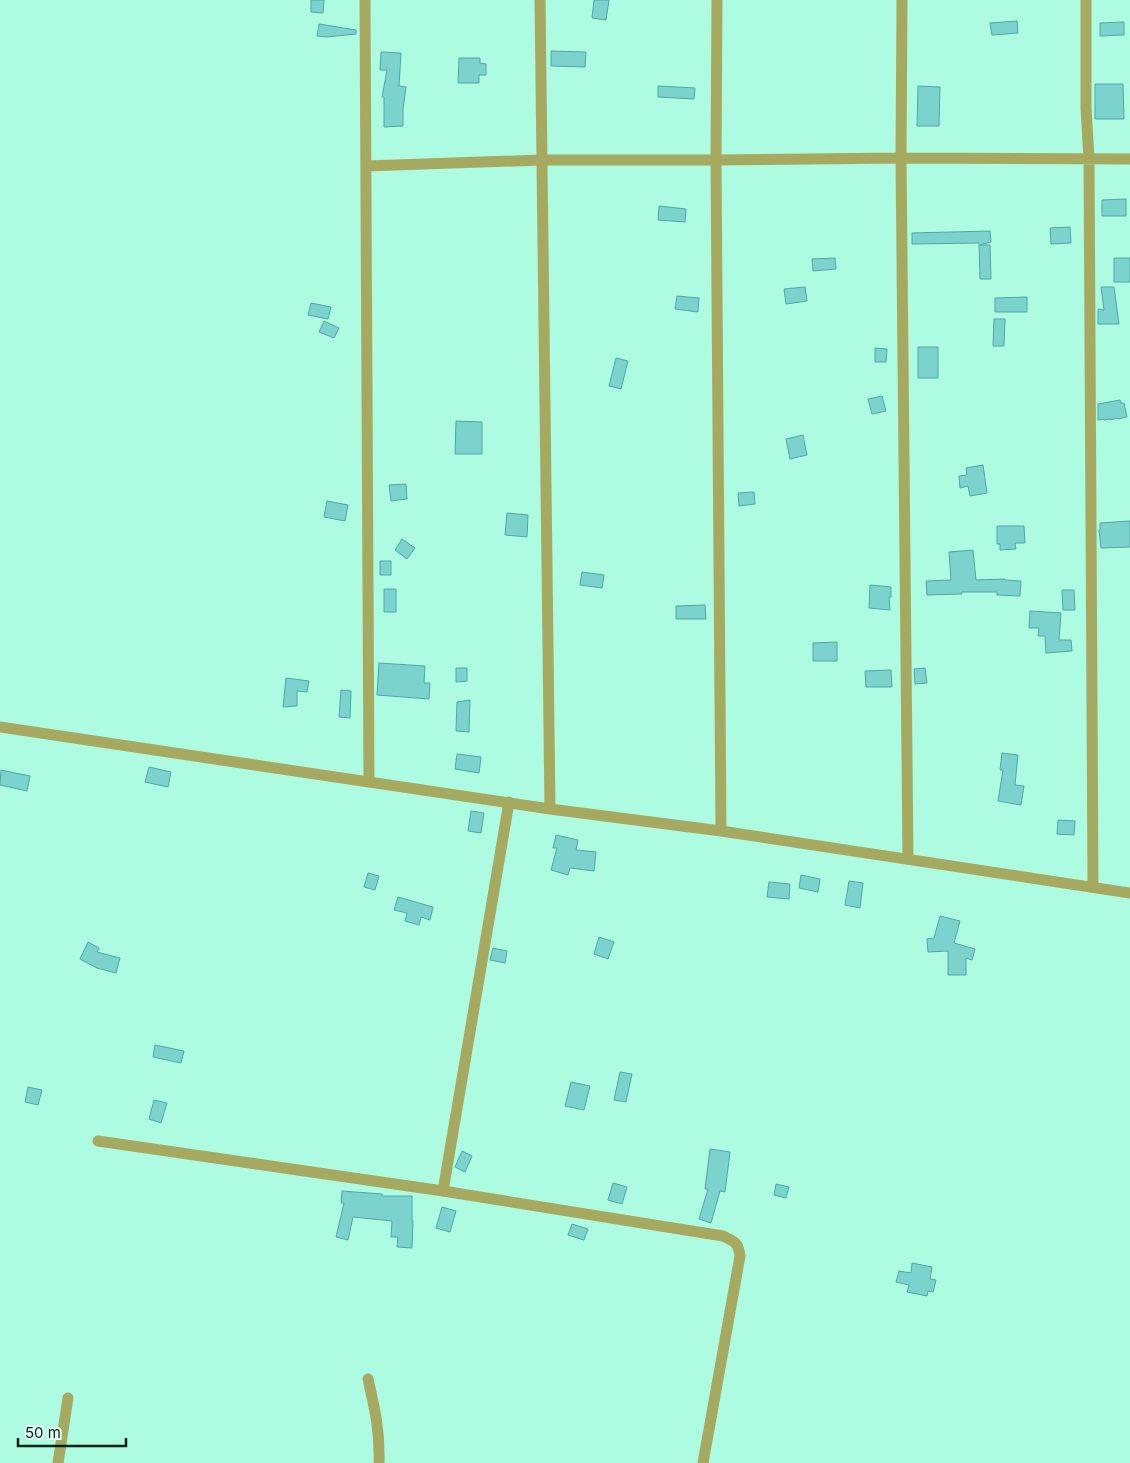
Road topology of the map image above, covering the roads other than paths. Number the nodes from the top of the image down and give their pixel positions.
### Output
1 (365, 0) edge
2 (540, 0) edge
3 (717, 0) edge
4 (902, 0) edge
5 (1086, 0) edge
6 (901, 158) junction
7 (1089, 159) junction
8 (1130, 159) edge
9 (542, 160) junction
10 (716, 160) junction
11 (366, 166) junction
12 (0, 727) edge
13 (369, 782) junction
14 (509, 802) junction
15 (550, 809) junction
16 (721, 831) junction
17 (908, 859) junction
18 (1093, 887) junction
19 (1130, 892) edge
20 (98, 1141) dead end
21 (443, 1191) junction
22 (368, 1379) dead end
23 (68, 1398) dead end
24 (58, 1463) edge
25 (378, 1463) edge
26 (702, 1463) edge

1 - 11 street
2 - 9 street
3 - 10 street
4 - 6 street
5 - 7 street
6 - 7 street
6 - 10 street
6 - 17 street
7 - 8 street
7 - 18 street
9 - 10 street
9 - 11 street
9 - 15 street
10 - 16 street
11 - 13 street
12 - 13 street
13 - 14 street
14 - 15 street
14 - 21 street
15 - 16 street
16 - 17 street
17 - 18 street
18 - 19 street
20 - 21 street
21 - 26 street
22 - 25 street
23 - 24 street

